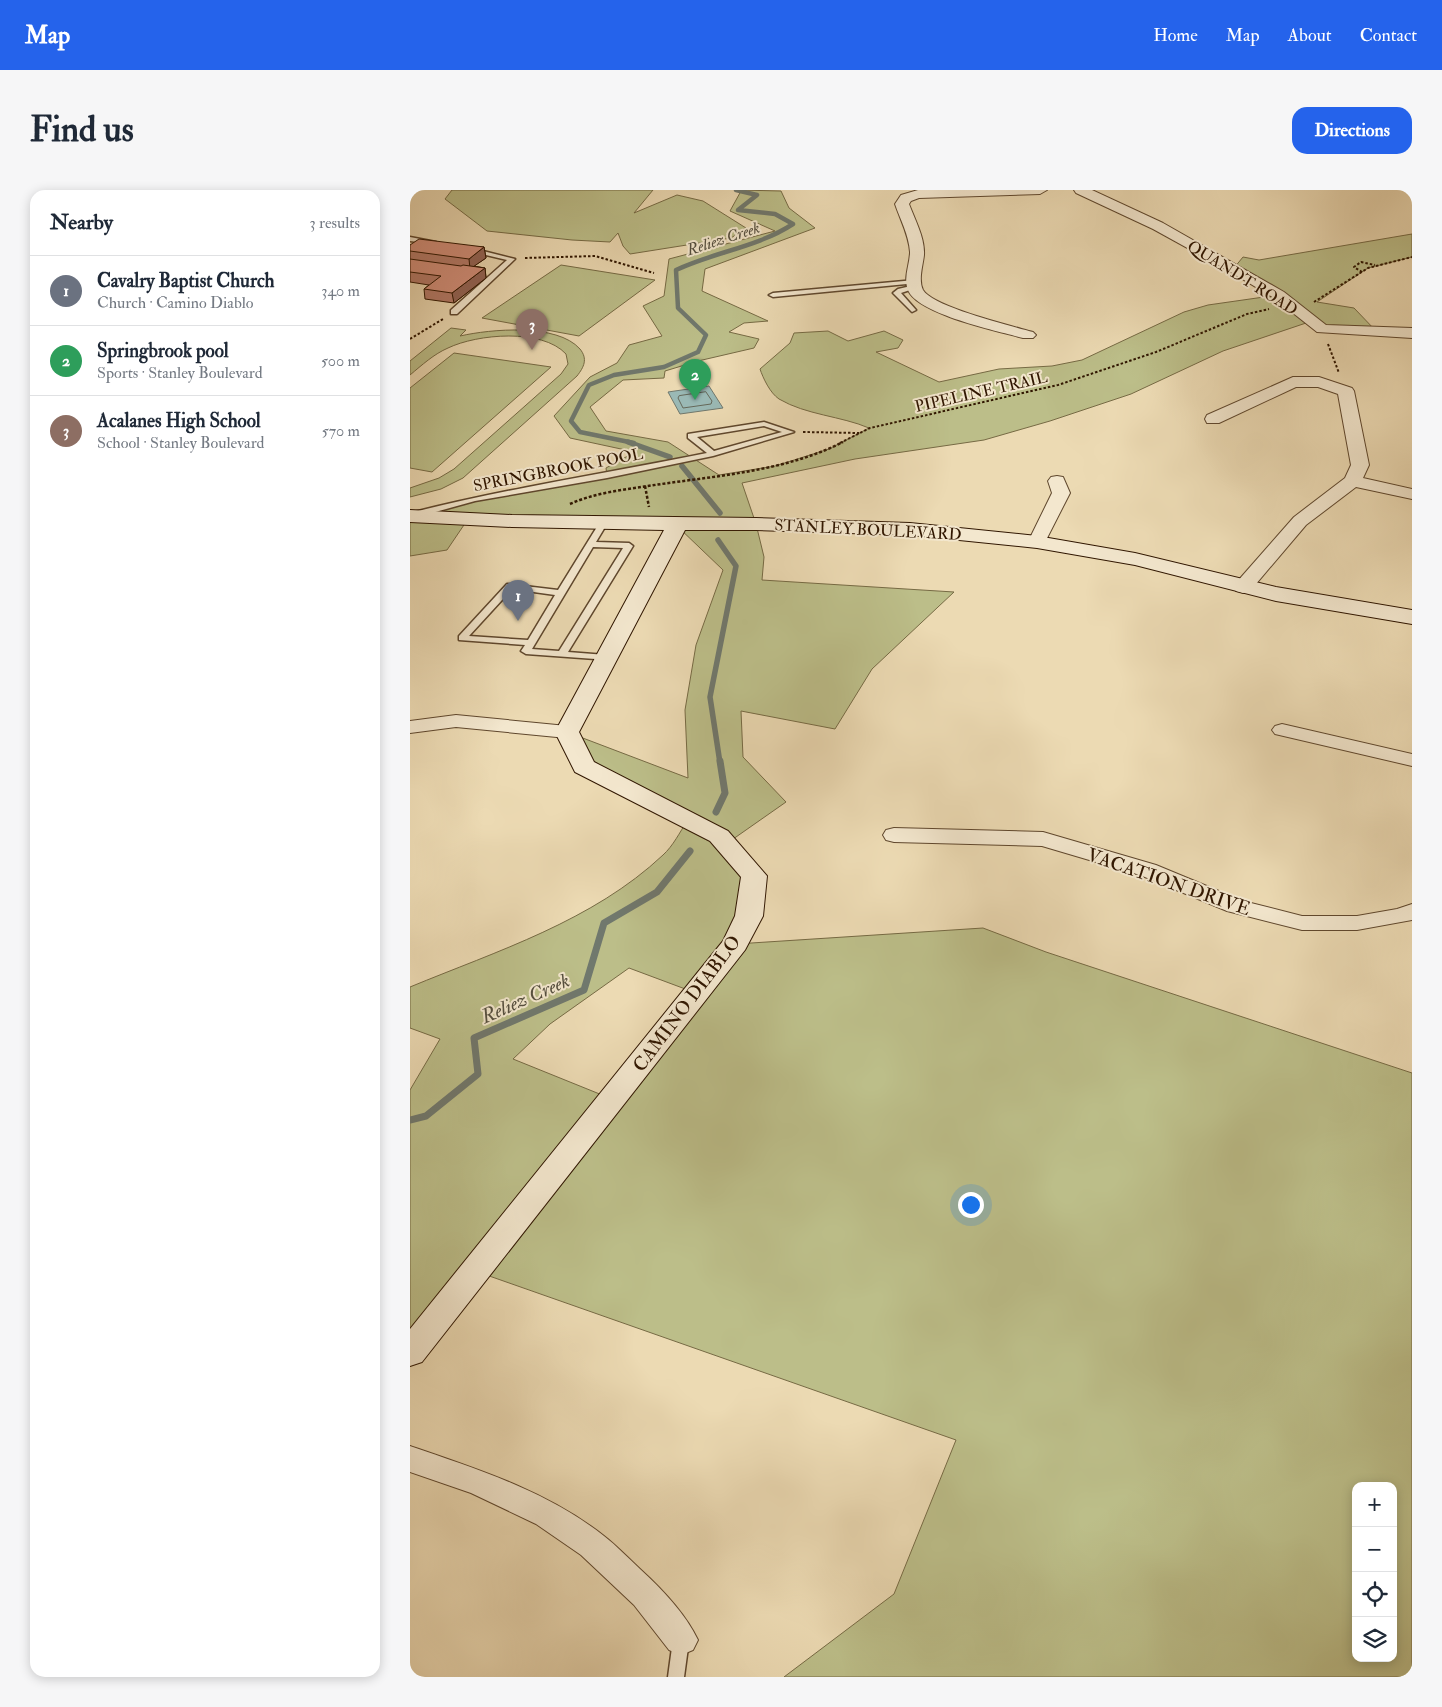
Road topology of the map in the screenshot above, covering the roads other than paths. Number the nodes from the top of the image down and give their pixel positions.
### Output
1 (1040, 190) edge
2 (1081, 190) edge
3 (410, 239) edge
4 (440, 244) edge
5 (467, 249) edge
6 (915, 285) junction
7 (773, 295) dead end
8 (912, 310) dead end
9 (454, 312) road end
10 (1412, 333) edge
11 (1028, 334) dead end
12 (1213, 419) dead end
13 (713, 454) junction
14 (1057, 481) dead end
15 (1354, 481) junction
16 (1412, 494) edge
17 (410, 516) edge
18 (604, 522) junction
19 (678, 524) junction
20 (1037, 542) junction
21 (590, 544) junction
22 (1243, 587) junction
23 (560, 594) junction
24 (1411, 616) edge
25 (530, 643) junction
26 (562, 654) junction
27 (606, 658) junction
28 (410, 726) edge
29 (1282, 730) dead end
30 (567, 732) junction
31 (1412, 760) edge
32 (894, 835) dead end
33 (1412, 911) edge
34 (410, 1353) edge
35 (410, 1459) edge
36 (681, 1640) joint
37 (676, 1677) edge

1 - 6 street
2 - 10 street, QUANDT ROAD
3 - 4 lane
5 - 9 lane
6 - 7 lane
6 - 8 lane
6 - 11 street
12 - 15 street
13 - 13 lane, SPRINGBROOK POOL
13 - 17 lane, SPRINGBROOK POOL
14 - 20 street
15 - 16 street
15 - 22 street
17 - 18 street, STANLEY BOULEVARD
18 - 19 street, STANLEY BOULEVARD
18 - 21 lane
19 - 20 street, STANLEY BOULEVARD
19 - 27 street
20 - 22 street, STANLEY BOULEVARD
21 - 23 lane
21 - 26 lane
22 - 24 street, STANLEY BOULEVARD
23 - 25 lane
23 - 25 lane
25 - 26 lane
26 - 27 lane
27 - 30 street
28 - 30 street
29 - 31 street
30 - 34 street, CAMINO DIABLO
32 - 33 street, VACATION DRIVE
35 - 36 street
36 - 37 lane

